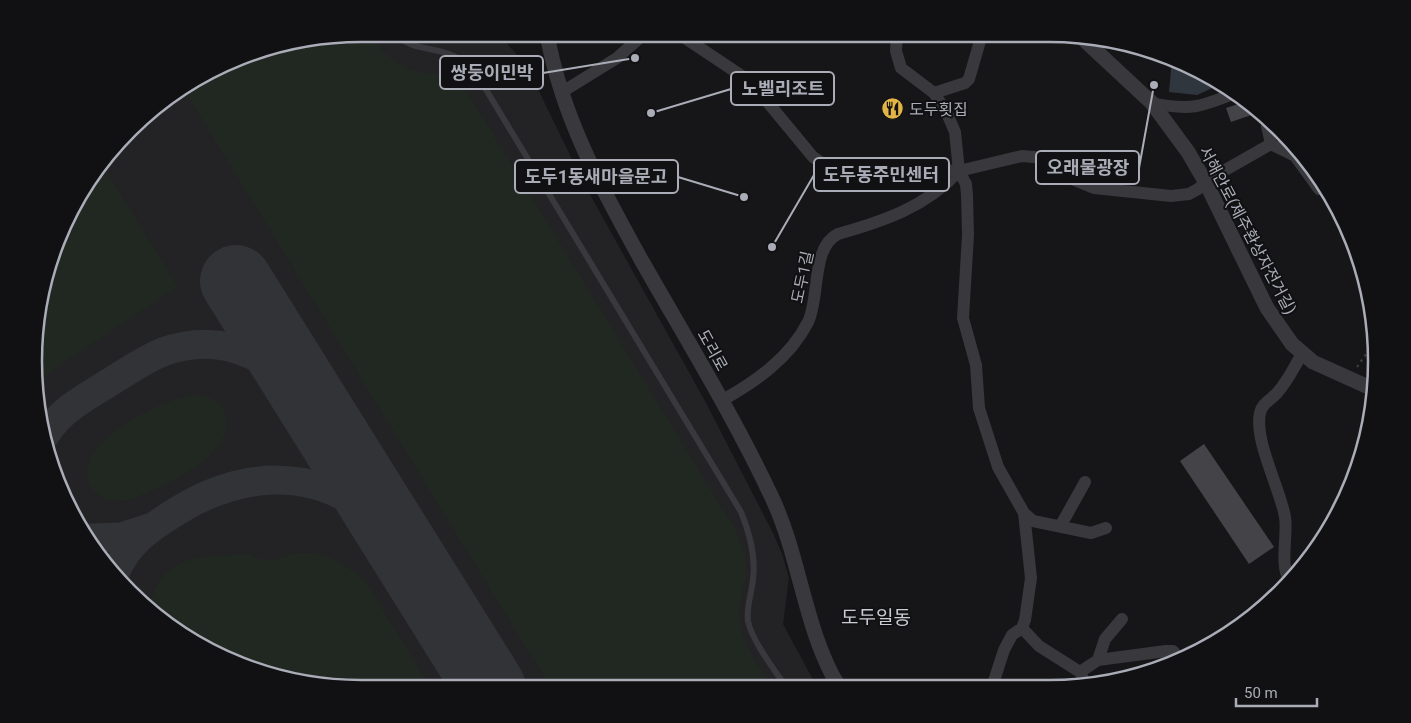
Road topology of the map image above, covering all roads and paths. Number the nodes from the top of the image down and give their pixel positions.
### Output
1 (408, 42) edge
2 (549, 42) edge
3 (635, 42) edge
4 (691, 42) edge
5 (896, 42) edge
6 (980, 42) edge
7 (1089, 45) edge
8 (562, 92) junction
9 (934, 93) junction
10 (1227, 96) edge
11 (1152, 104) junction
12 (1269, 131) edge
13 (1271, 144) junction
14 (1293, 155) edge
15 (1298, 161) edge
16 (959, 171) junction
17 (1312, 180) edge
18 (1206, 182) junction
19 (1368, 351) edge
20 (1302, 354) junction
21 (1349, 379) junction
22 (1368, 387) edge
23 (721, 401) junction
24 (1086, 482) dead end
25 (1024, 512) junction
26 (1061, 525) junction
27 (1106, 528) dead end
28 (1287, 574) edge
29 (1122, 619) dead end
30 (1022, 628) junction
31 (1176, 654) edge
32 (1098, 660) junction
33 (1080, 672) junction
34 (1083, 679) edge
35 (782, 680) edge
36 (835, 680) edge
37 (994, 680) edge

1 - 35 lane
2 - 8 street, 도리로
3 - 8 street
4 - 16 street
5 - 9 street
6 - 9 street
7 - 11 street, 서해안로(제주환상자전거길)
8 - 23 street, 도리로
9 - 16 street
10 - 11 street
11 - 18 street, 서해안로(제주환상자전거길)
12 - 13 street
13 - 14 street
13 - 18 street
15 - 17 street
16 - 18 street
16 - 23 street, 도두1길
16 - 25 street
18 - 20 street, 서해안로(제주환상자전거길)
19 - 21 path
20 - 21 street, 서해안로(제주환상자전거길)
20 - 28 street
21 - 22 street
23 - 36 street, 도리로
24 - 26 street
25 - 26 street
25 - 30 street
26 - 27 street
29 - 32 street
30 - 33 street
30 - 37 street
31 - 32 street
32 - 33 street
33 - 34 street

